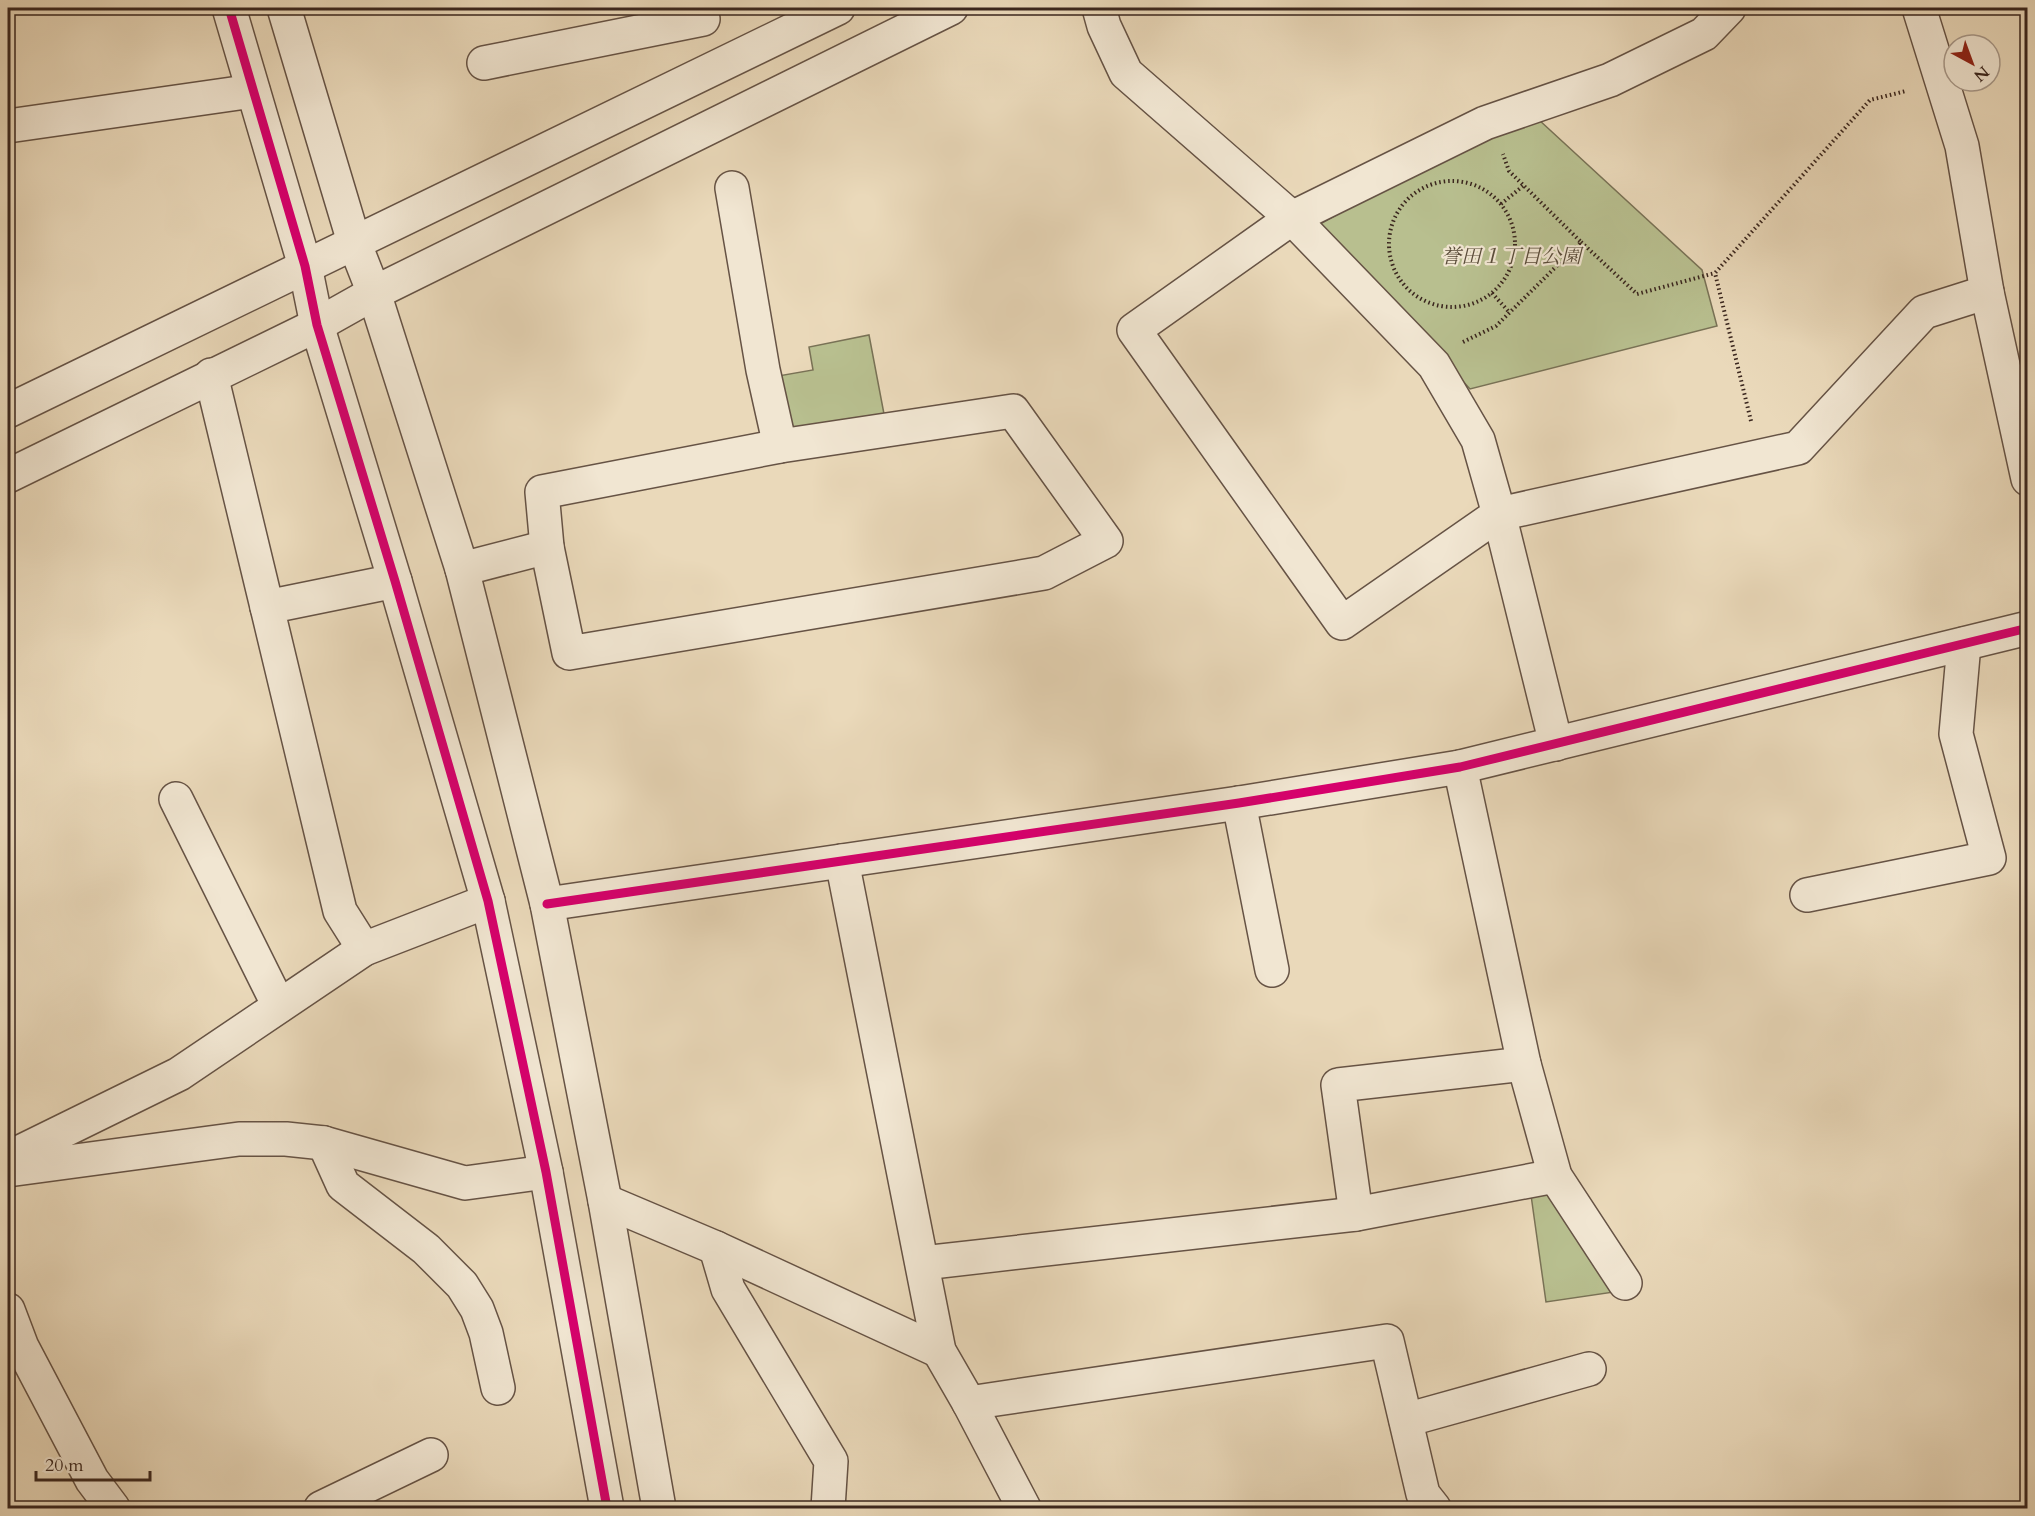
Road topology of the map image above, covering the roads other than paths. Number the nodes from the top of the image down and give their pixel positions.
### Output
1 (229, 8) edge
2 (284, 8) edge
3 (838, 8) edge
4 (951, 8) edge
5 (1099, 8) edge
6 (1729, 8) edge
7 (1919, 8) edge
8 (702, 13) edge
9 (484, 63) dead end
10 (711, 69) junction
11 (254, 91) junction
12 (8, 126) edge
13 (732, 188) dead end
14 (1292, 218) junction
15 (354, 242) junction
16 (305, 266) junction
17 (1987, 292) junction
18 (374, 293) junction
19 (317, 325) junction
20 (211, 375) junction
21 (8, 411) edge
22 (780, 446) junction
23 (8, 476) edge
24 (2028, 479) edge
25 (1499, 514) junction
26 (547, 547) junction
27 (462, 569) junction
28 (395, 581) junction
29 (267, 607) junction
30 (2028, 628) edge
31 (1964, 644) junction
32 (1556, 744) junction
33 (1460, 767) junction
34 (176, 799) dead end
35 (1239, 803) junction
36 (842, 861) junction
37 (1807, 895) dead end
38 (488, 901) junction
39 (547, 904) junction
40 (363, 949) junction
41 (1272, 970) dead end
42 (279, 1006) junction
43 (1524, 1064) junction
44 (324, 1143) junction
45 (8, 1158) edge
46 (8, 1170) edge
47 (546, 1172) junction
48 (1555, 1176) junction
49 (605, 1201) junction
50 (1356, 1214) junction
51 (716, 1248) junction
52 (923, 1263) junction
53 (1626, 1283) dead end
54 (8, 1310) edge
55 (939, 1351) junction
56 (1589, 1369) dead end
57 (498, 1388) dead end
58 (969, 1403) junction
59 (1406, 1420) junction
60 (431, 1455) dead end
61 (113, 1509) edge
62 (321, 1509) edge
63 (607, 1509) edge
64 (658, 1509) edge
65 (828, 1509) edge
66 (1024, 1509) edge
67 (1434, 1509) edge

1 - 11 street
2 - 15 street
3 - 10 street
4 - 18 street
5 - 14 street
6 - 14 street
7 - 17 street
8 - 9 street
8 - 10 street
10 - 15 street
11 - 12 street
11 - 16 street
13 - 22 street
14 - 25 street
14 - 25 street
15 - 16 street
15 - 18 street
16 - 19 street
16 - 21 street
17 - 24 street
17 - 25 street
18 - 19 street
18 - 27 street
19 - 20 street
19 - 28 street
20 - 23 street
20 - 29 street
22 - 26 street
22 - 26 street
25 - 32 street
26 - 27 street
27 - 39 street
28 - 29 street
28 - 38 street
29 - 40 street
30 - 31 street
31 - 32 street
31 - 37 street
32 - 33 street
33 - 35 street
33 - 43 street
34 - 42 street
35 - 36 street
35 - 41 street
36 - 39 street
36 - 52 street
38 - 40 street
38 - 47 street
39 - 49 street
40 - 42 street
42 - 45 street
43 - 48 street
43 - 50 street
44 - 46 street
44 - 47 street
44 - 57 street
47 - 63 street
48 - 50 street
48 - 53 street
49 - 51 street
49 - 64 street
50 - 52 street
51 - 55 street
51 - 65 street
52 - 55 street
54 - 61 street
55 - 58 street
56 - 59 street
58 - 59 street
58 - 66 street
59 - 67 street
60 - 62 street

